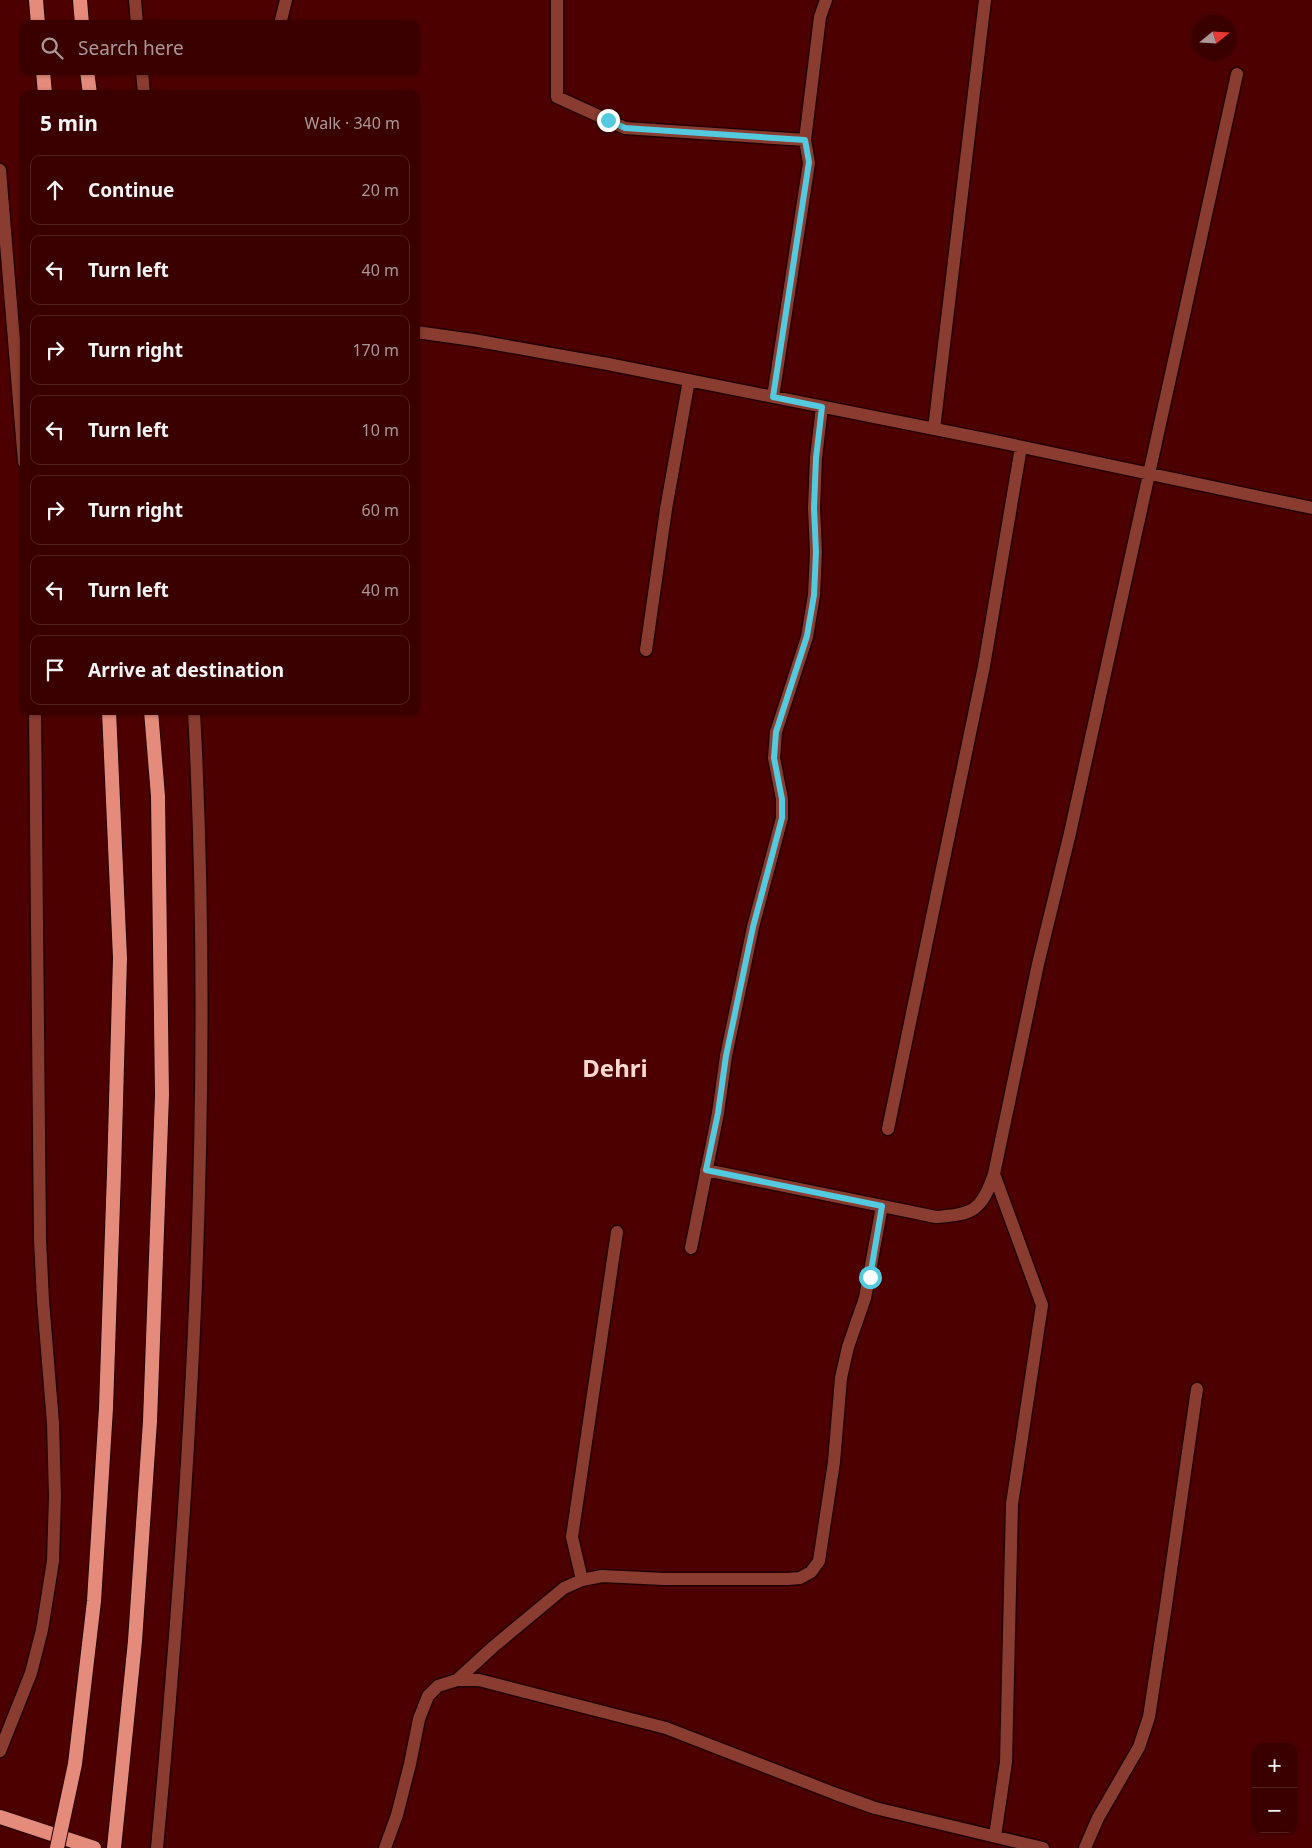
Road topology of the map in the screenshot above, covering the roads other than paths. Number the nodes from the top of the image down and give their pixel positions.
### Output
1 (36, 0) edge
2 (80, 0) edge
3 (135, 0) edge
4 (286, 0) edge
5 (557, 0) edge
6 (826, 0) edge
7 (986, 0) edge
8 (38, 20) edge
9 (82, 20) edge
10 (137, 20) edge
11 (281, 20) edge
12 (1237, 74) dead end
13 (43, 75) edge
14 (88, 75) edge
15 (142, 75) edge
16 (44, 90) edge
17 (89, 90) edge
18 (144, 90) edge
19 (805, 140) junction
20 (0, 170) edge
21 (5, 282) edge
22 (420, 333) edge
23 (689, 380) junction
24 (773, 397) junction
25 (822, 407) junction
26 (20, 424) edge
27 (934, 430) junction
28 (1021, 447) junction
29 (1148, 474) junction
30 (1312, 508) edge
31 (646, 650) dead end
32 (35, 715) edge
33 (109, 715) edge
34 (150, 715) edge
35 (194, 715) edge
36 (888, 1129) dead end
37 (706, 1170) junction
38 (994, 1174) junction
39 (882, 1206) junction
40 (617, 1232) dead end
41 (691, 1248) dead end
42 (1197, 1389) dead end
43 (582, 1580) junction
44 (457, 1680) junction
45 (0, 1751) edge
46 (0, 1816) edge
47 (995, 1836) junction
48 (57, 1848) edge
49 (94, 1848) edge
50 (114, 1848) edge
51 (157, 1848) edge
52 (385, 1848) edge
53 (1043, 1848) edge
54 (1085, 1848) edge

1 - 8 highway
2 - 9 highway
3 - 10 street
4 - 11 street
5 - 19 street
6 - 19 street
7 - 27 street
12 - 29 street
13 - 16 highway
14 - 17 highway
15 - 18 street
19 - 24 street
20 - 21 street
21 - 26 street
22 - 23 street
23 - 24 street
23 - 31 street
24 - 25 street
25 - 27 street
25 - 37 street
27 - 28 street
28 - 29 street
28 - 36 street
29 - 30 street
29 - 38 street
32 - 45 street
33 - 48 highway, bridge
34 - 50 highway
35 - 51 street
37 - 39 street
37 - 41 street
38 - 39 street
38 - 47 street
39 - 43 street
40 - 43 street
42 - 54 street
43 - 44 street
44 - 47 street
44 - 52 street
46 - 49 highway
47 - 53 street

